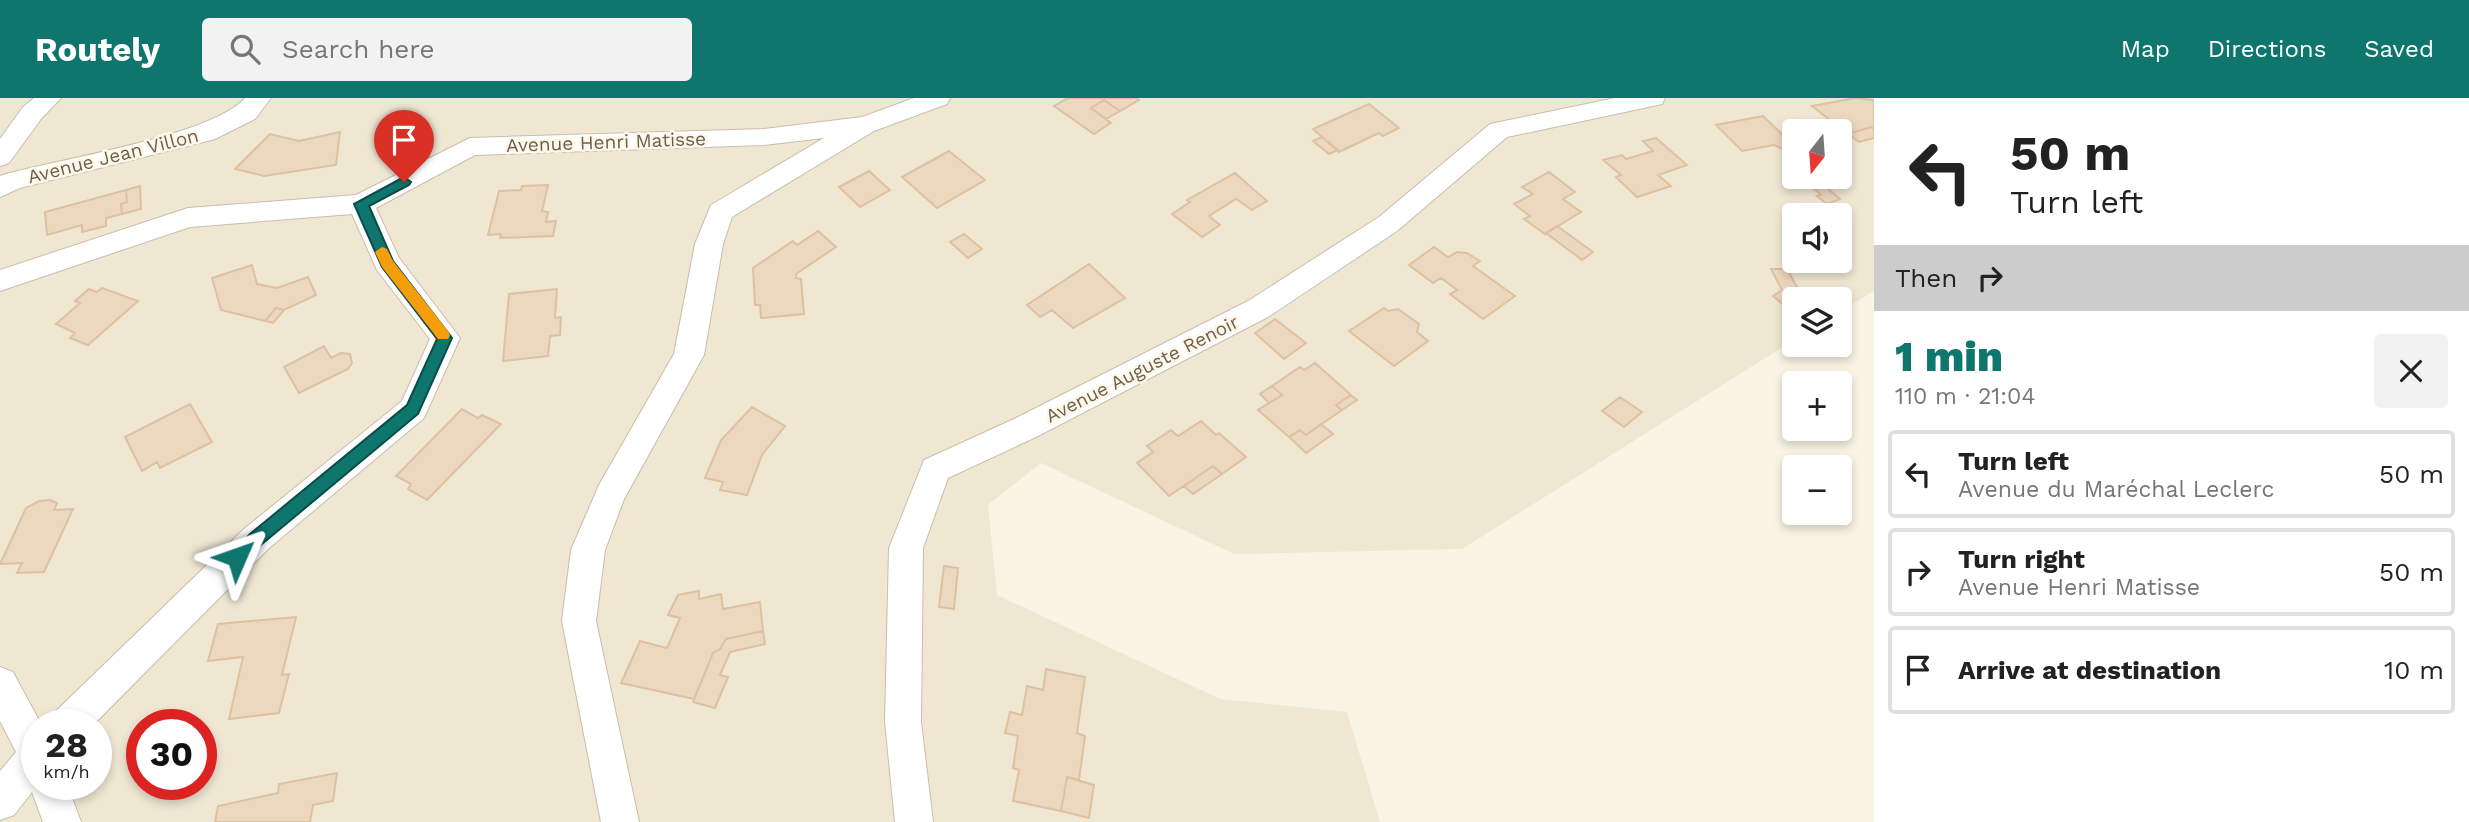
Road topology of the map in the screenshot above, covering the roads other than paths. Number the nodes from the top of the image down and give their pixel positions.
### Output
1 (49, 98) edge
2 (259, 98) edge
3 (938, 98) edge
4 (1653, 98) edge
5 (865, 125) junction
6 (0, 157) edge
7 (0, 188) edge
8 (361, 204) junction
9 (0, 281) edge
10 (0, 684) edge
11 (84, 709) edge
12 (21, 724) edge
13 (21, 775) edge
14 (54, 800) edge
15 (0, 801) edge
16 (62, 822) edge
17 (620, 822) edge
18 (914, 822) edge

1 - 6 street
2 - 7 street, Avenue Jean Villon
3 - 5 street
4 - 18 street, Avenue Auguste Renoir
5 - 8 street, Avenue Henri Matisse
5 - 17 street
8 - 9 street
8 - 11 street
10 - 12 street
13 - 15 street
14 - 16 street

